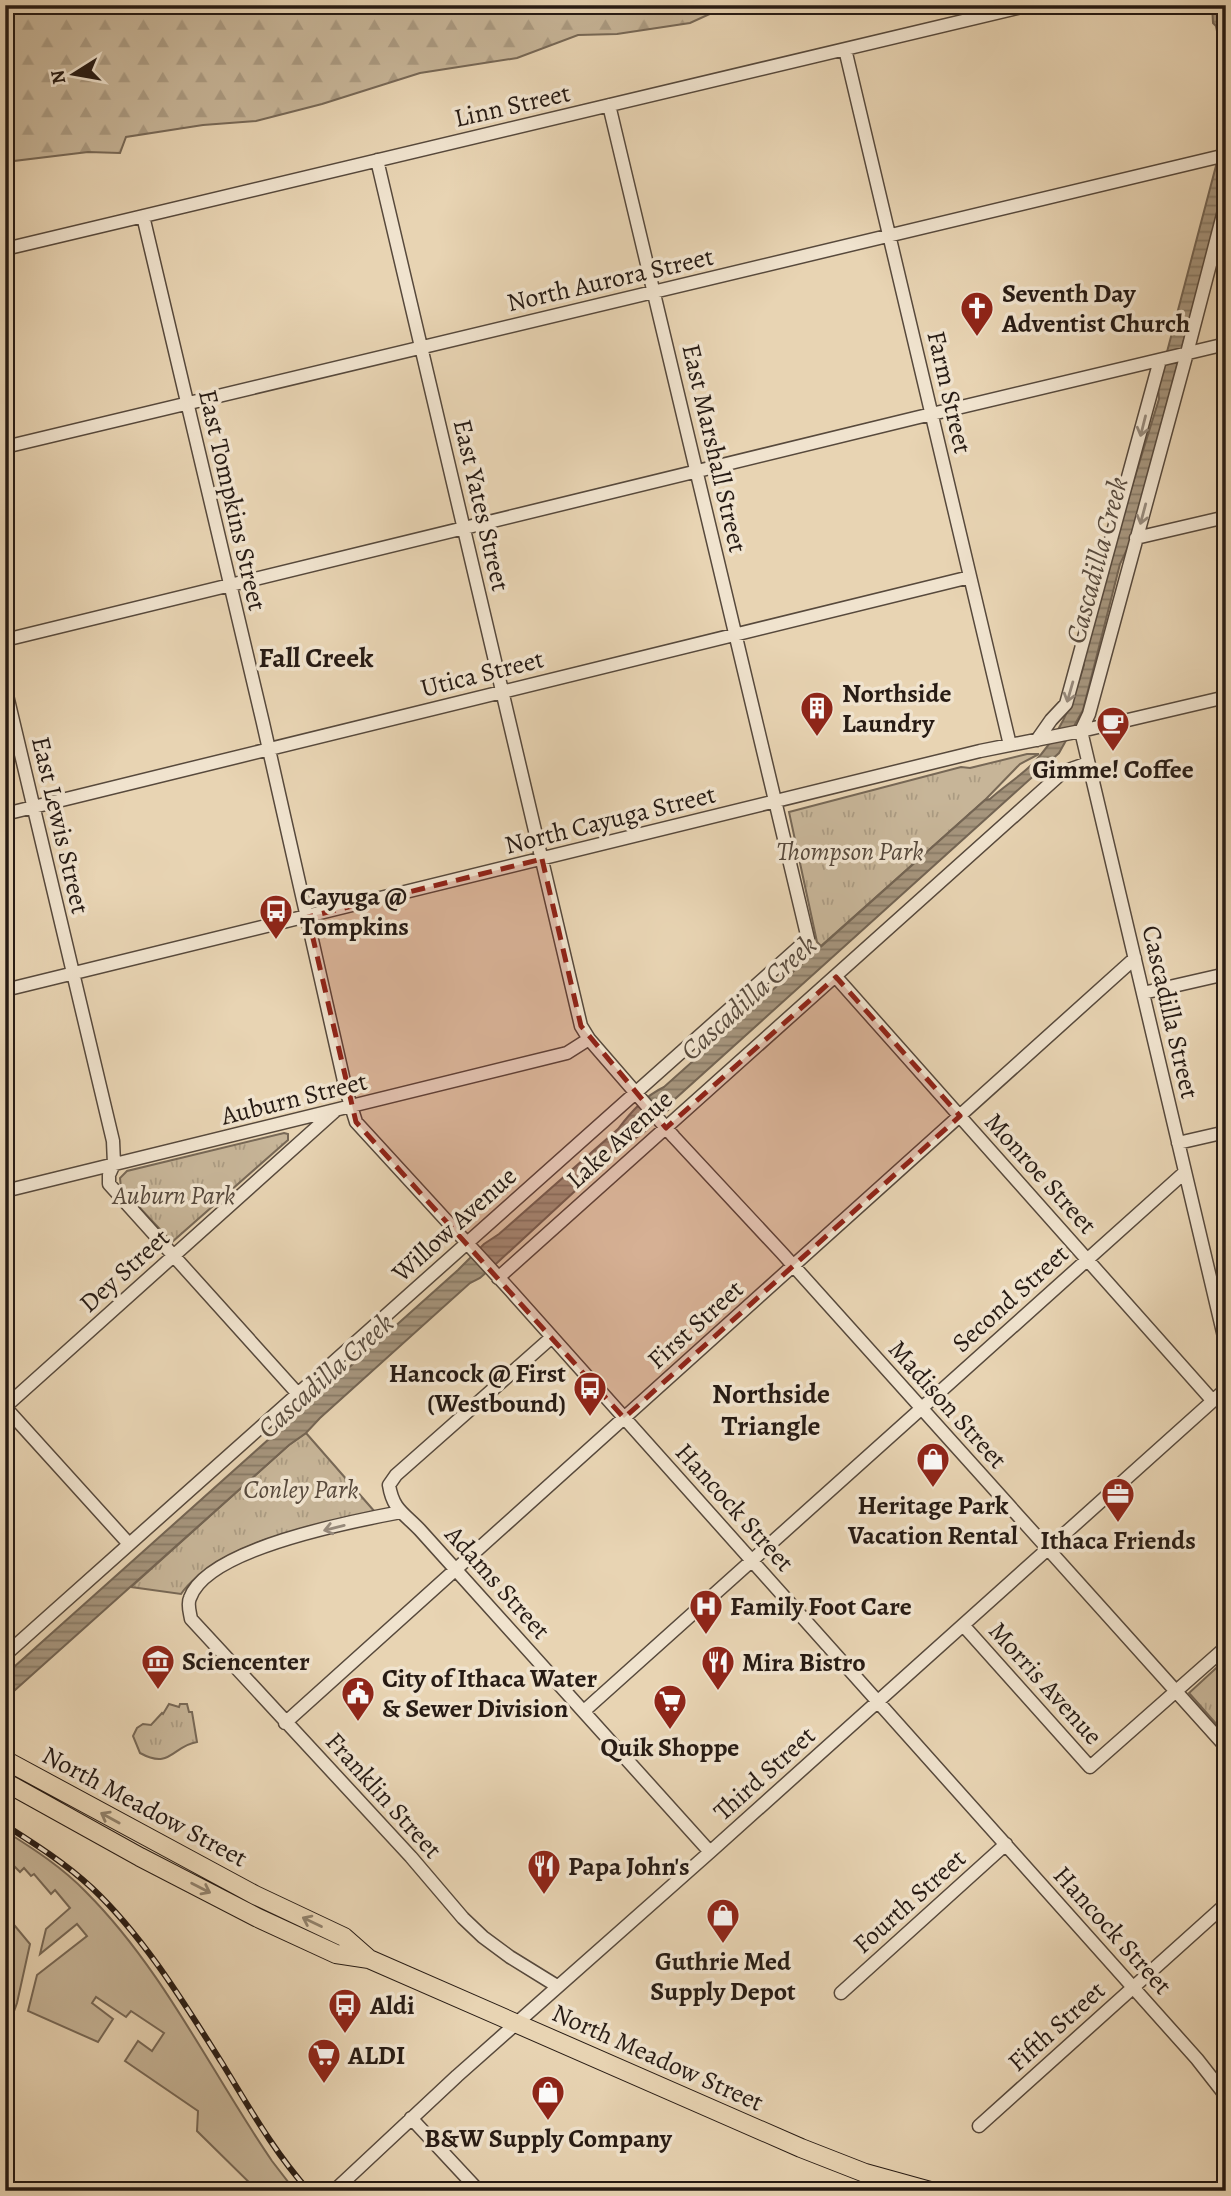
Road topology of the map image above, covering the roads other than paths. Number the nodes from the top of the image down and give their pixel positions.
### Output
1 (1030, 5) edge
2 (845, 49) junction
3 (609, 105) junction
4 (1221, 156) edge
5 (377, 160) junction
6 (1226, 203) edge
7 (143, 216) junction
8 (890, 235) junction
9 (5, 249) edge
10 (654, 292) junction
11 (1226, 344) edge
12 (421, 346) junction
13 (1187, 353) junction
14 (1160, 360) junction
15 (187, 402) junction
16 (932, 414) junction
17 (5, 447) edge
18 (698, 471) junction
19 (1226, 517) edge
20 (464, 528) junction
21 (1136, 538) junction
22 (970, 577) junction
23 (230, 585) junction
24 (736, 634) junction
25 (5, 640) edge
26 (5, 687) edge
27 (502, 692) junction
28 (1226, 697) edge
29 (1081, 731) junction
30 (1037, 740) junction
31 (1010, 745) junction
32 (268, 748) junction
33 (1088, 763) junction
34 (777, 802) junction
35 (34, 807) junction
36 (5, 814) edge
37 (542, 859) junction
38 (308, 917) junction
39 (808, 939) joint
40 (1135, 958) junction
41 (72, 974) junction
42 (1226, 974) edge
43 (835, 977) junction
44 (5, 990) edge
45 (1143, 993) junction
46 (589, 1039) junction
47 (639, 1096) junction
48 (351, 1107) junction
49 (335, 1111) junction
50 (960, 1116) junction
51 (663, 1124) junction
52 (1226, 1132) edge
53 (1178, 1143) junction
54 (114, 1164) junction
55 (1185, 1172) junction
56 (5, 1191) edge
57 (470, 1247) junction
58 (173, 1256) junction
59 (1087, 1259) junction
60 (793, 1266) junction
61 (496, 1275) junction
62 (552, 1337) junction
63 (1226, 1345) edge
64 (1226, 1389) edge
65 (298, 1394) junction
66 (1212, 1400) junction
67 (5, 1407) edge
68 (921, 1408) junction
69 (624, 1418) junction
70 (401, 1513) junction
71 (129, 1544) junction
72 (1048, 1549) junction
73 (752, 1560) junction
74 (456, 1569) junction
75 (963, 1625) junction
76 (1226, 1647) edge
77 (5, 1655) edge
78 (1176, 1691) junction
79 (878, 1701) junction
80 (584, 1711) junction
81 (285, 1723) junction
82 (1226, 1747) edge
83 (8, 1761) edge
84 (5, 1782) edge
85 (1006, 1844) junction
86 (710, 1852) junction
87 (1226, 1904) edge
88 (369, 1959) junction
89 (557, 1986) junction
90 (1134, 1987) junction
91 (841, 1993) dead end
92 (517, 2023) junction
93 (1226, 2096) edge
94 (411, 2119) junction
95 (979, 2126) dead end
96 (1226, 2189) edge
97 (334, 2191) edge
98 (478, 2191) edge
99 (930, 2191) edge
100 (1216, 2191) edge

1 - 2 street, Linn Street
2 - 3 street, Linn Street
2 - 8 street, Farm Street
3 - 5 street, Linn Street
3 - 10 street, East Marshall Street
4 - 8 street, North Aurora Street
5 - 7 street, Linn Street
5 - 12 street, East Yates Street
6 - 13 street
7 - 9 street, Linn Street
7 - 15 street, East Tompkins Street
8 - 10 street, North Aurora Street
8 - 16 street, Farm Street
10 - 12 street, North Aurora Street
10 - 18 street, East Marshall Street
11 - 13 street
12 - 15 street, North Aurora Street
12 - 20 street, East Yates Street
13 - 14 street
13 -> 21 street
14 - 16 street
14 -> 30 street
15 - 17 street, North Aurora Street
15 - 23 street, East Tompkins Street
16 - 18 street
16 - 22 street, Farm Street
18 - 20 street
18 - 24 street, East Marshall Street
19 - 21 street
20 - 23 street
20 - 27 street, East Yates Street
21 - 29 street
22 - 24 street, Utica Street
22 - 31 street, Farm Street
23 - 25 street
23 - 32 street, East Tompkins Street
24 - 27 street, Utica Street
24 - 34 street, East Marshall Street
26 - 35 street, East Lewis Street
27 - 32 street, Utica Street
27 - 37 street, East Yates Street
28 - 29 street, North Cayuga Street
29 - 30 street, North Cayuga Street
29 - 33 street, Cascadilla Street
30 - 31 street, North Cayuga Street
31 - 34 street, North Cayuga Street
32 - 35 street, Utica Street
32 - 38 street, East Tompkins Street
33 - 40 street, Cascadilla Street
33 - 43 street, Lake Avenue
34 - 37 street, North Cayuga Street
34 - 39 street, East Marshall Street
35 - 36 street, Utica Street
35 - 41 street, East Lewis Street
37 - 38 street, North Cayuga Street
37 - 46 street, East Yates Street
38 - 41 street, North Cayuga Street
38 - 48 street, East Tompkins Street
39 - 47 street, Willow Avenue
40 - 45 street, Cascadilla Street
40 - 50 street, First Street
41 - 44 street, North Cayuga Street
41 - 54 street, East Lewis Street
42 - 45 street
43 - 50 street, Monroe Street
43 - 51 street, Lake Avenue
45 - 53 street, Cascadilla Street
46 - 47 street, Madison Street
46 - 48 street, Auburn Street
47 - 51 street, Madison Street
47 - 57 street, Willow Avenue
48 - 49 street, Auburn Street
48 - 57 street, Hancock Street
49 - 54 street, Auburn Street
49 - 58 street, Dey Street
50 - 59 street, Monroe Street
50 - 60 street, First Street
51 - 60 street, Madison Street
51 - 61 street, Lake Avenue
52 - 53 street
53 - 55 street, Cascadilla Street
54 - 56 street, Auburn Street
54 - 58 street
55 - 59 street, Second Street
55 - 63 street, Cascadilla Street
57 - 61 street, Hancock Street
57 - 65 street, Willow Avenue
58 - 65 street
58 - 67 street, Dey Street
59 - 66 street, Monroe Street
59 - 68 street, Second Street
60 - 68 street, Madison Street
60 - 69 street, First Street
61 - 62 street, Hancock Street
62 - 69 street, Hancock Street
62 - 70 street, Adams Street
64 - 66 street, Third Street
65 - 71 street, Willow Avenue
66 - 72 street, Third Street
67 - 71 street
68 - 72 street, Madison Street
68 - 73 street, Second Street
69 - 73 street, Hancock Street
69 - 74 street, First Street
70 - 74 street, Adams Street
70 -> 81 street, Franklin Street
71 - 77 street, Willow Avenue
72 - 75 street, Third Street
72 - 78 street, Madison Street
73 - 79 street, Hancock Street
73 - 80 street, Second Street
74 - 80 street, Adams Street
74 - 81 street, First Street
75 - 78 street, Morris Avenue
75 - 79 street, Third Street
76 - 78 street
78 - 82 street, Madison Street
79 - 85 street, Hancock Street
79 - 86 street, Third Street
80 - 86 street, Adams Street
81 - 89 street, Franklin Street
88 -> 83 highway, North Meadow Street
84 -> 88 highway, North Meadow Street
85 - 90 street, Hancock Street
85 - 91 street, Fourth Street
86 - 89 street, Third Street
87 - 90 street, Fifth Street
88 - 92 highway, North Meadow Street
89 - 92 street, Third Street
90 - 93 street, Hancock Street
90 - 95 street, Fifth Street
92 - 94 street, Third Street
92 - 99 highway, North Meadow Street
94 - 97 street, Third Street
94 - 98 street
96 - 100 highway

